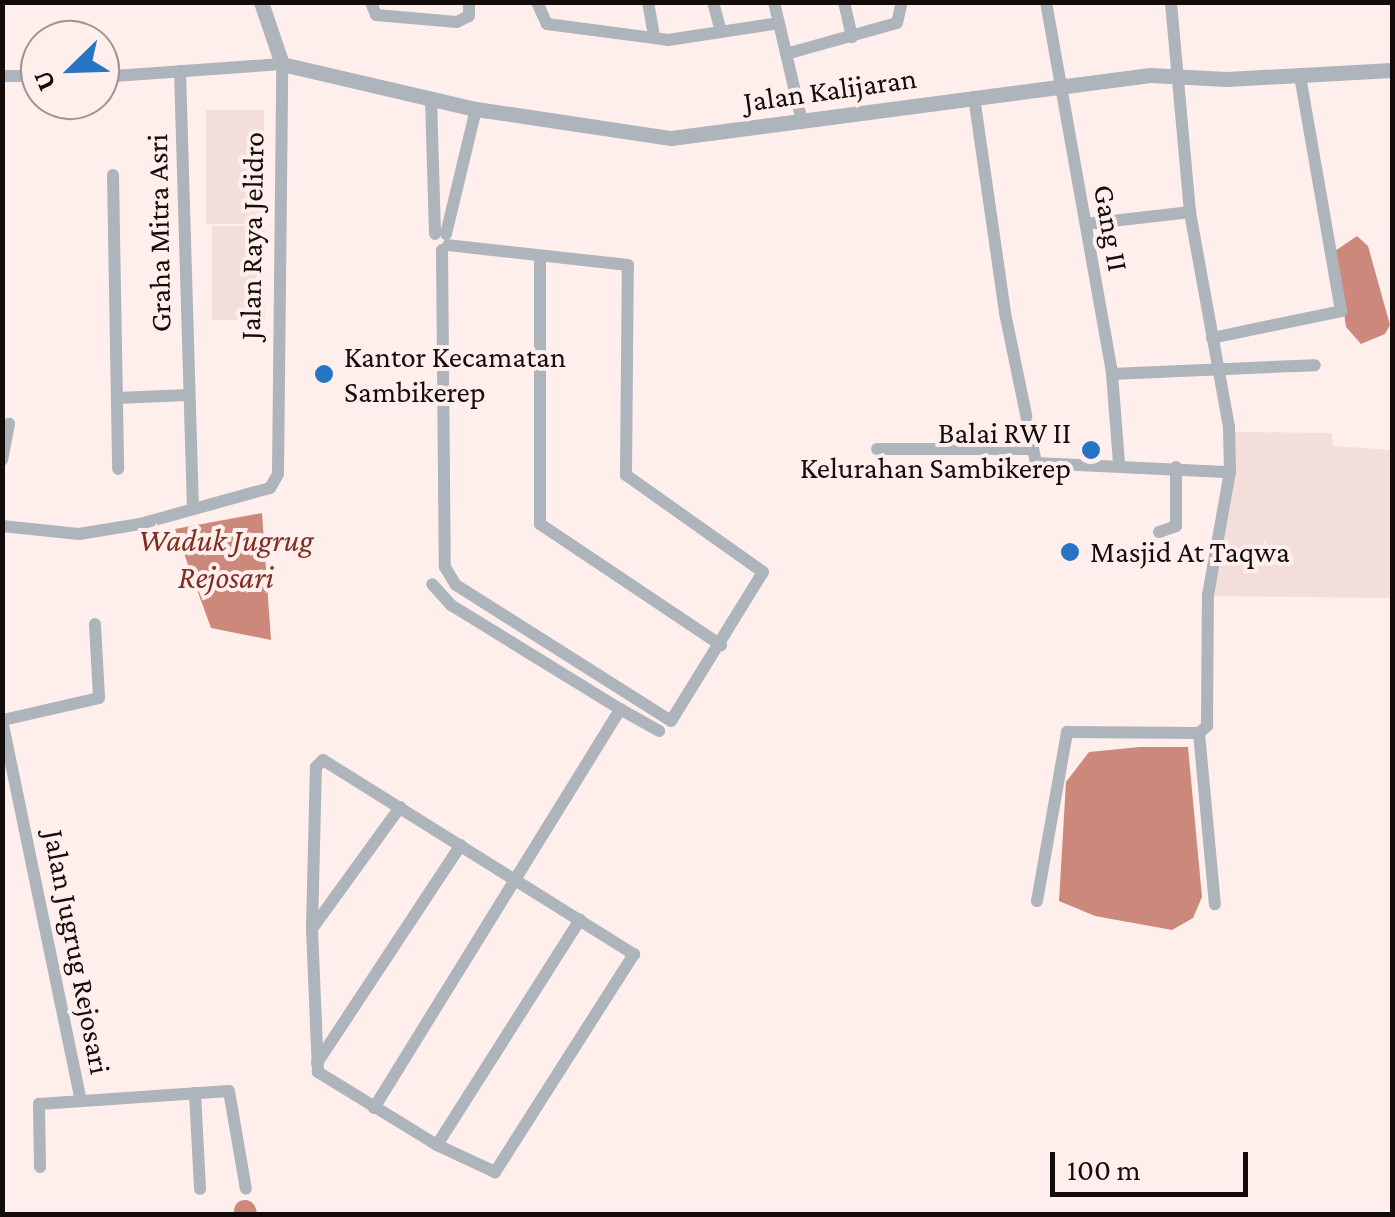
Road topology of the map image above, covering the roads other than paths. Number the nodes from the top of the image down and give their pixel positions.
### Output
1 (261, 2) edge
2 (371, 2) edge
3 (468, 2) edge
4 (537, 2) edge
5 (648, 2) edge
6 (714, 2) edge
7 (774, 2) edge
8 (844, 2) edge
9 (1046, 2) edge
10 (1171, 2) edge
11 (902, 3) edge
12 (779, 23) junction
13 (721, 32) junction
14 (654, 37) junction
15 (852, 37) junction
16 (786, 54) junction
17 (282, 64) junction
18 (1392, 70) edge
19 (180, 71) junction
20 (120, 76) edge
21 (1300, 76) junction
22 (1179, 77) junction
23 (1059, 87) junction
24 (974, 98) junction
25 (431, 99) junction
26 (476, 109) junction
27 (802, 122) junction
28 (113, 175) dead end
29 (1190, 212) junction
30 (1086, 224) junction
31 (442, 241) junction
32 (540, 260) junction
33 (1212, 338) junction
34 (1315, 365) dead end
35 (1219, 370) junction
36 (1112, 374) junction
37 (188, 395) junction
38 (116, 398) junction
39 (9, 424) dead end
40 (878, 449) dead end
41 (1033, 449) junction
42 (2, 460) edge
43 (1119, 463) junction
44 (1176, 467) junction
45 (118, 469) dead end
46 (1230, 472) junction
47 (193, 506) junction
48 (2, 526) edge
49 (1160, 532) dead end
50 (432, 584) dead end
51 (95, 624) dead end
52 (538, 638) junction
53 (721, 644) junction
54 (528, 654) junction
55 (620, 709) junction
56 (3, 720) edge
57 (660, 731) dead end
58 (1199, 732) junction
59 (400, 807) junction
60 (460, 845) junction
61 (517, 880) junction
62 (1037, 901) dead end
63 (1215, 904) dead end
64 (580, 920) junction
65 (312, 928) junction
66 (316, 1065) junction
67 (195, 1093) junction
68 (80, 1098) junction
69 (374, 1108) junction
70 (437, 1145) junction
71 (40, 1167) dead end
72 (246, 1189) dead end
73 (200, 1190) dead end

1 - 17 street, Jalan Raya Jelidro
2 - 3 street
4 - 14 street
5 - 14 street
6 - 13 street
7 - 12 street
8 - 15 street
9 - 23 street, Gang II
10 - 22 street
11 - 15 street
12 - 13 street
12 - 16 street
13 - 14 street
15 - 16 street
16 - 27 street
17 - 19 street
17 - 25 street, Jalan Kalijaran
17 - 47 street, Jalan Raya Jelidro
18 - 21 street, Jalan Kalijaran
19 - 20 street
19 - 37 street, Graha Mitra Asri
21 - 22 street, Jalan Kalijaran
21 - 33 street
22 - 23 street, Jalan Kalijaran
22 - 29 street
23 - 24 street, Jalan Kalijaran
23 - 30 street, Gang II
24 - 27 street, Jalan Kalijaran
24 - 41 street
25 - 26 street, Jalan Kalijaran
25 - 31 street
26 - 27 street, Jalan Kalijaran
26 - 31 street
28 - 38 street, Graha Mitra Asri
29 - 30 street
29 - 33 street
30 - 36 street, Gang II
31 - 32 street
31 - 52 street
32 - 53 street
32 - 53 street
33 - 35 street
34 - 35 street
35 - 36 street
35 - 46 street
36 - 43 street, Gang II
37 - 38 street
37 - 47 street, Graha Mitra Asri
38 - 45 street, Graha Mitra Asri
39 - 42 street
40 - 41 street
41 - 43 street
43 - 44 street
44 - 46 street
44 - 49 street
46 - 58 street
47 - 48 street
50 - 54 street
51 - 56 street
52 - 53 street
52 - 54 street
54 - 55 street
55 - 57 street
55 - 61 street
56 - 68 street, Jalan Jugrug Rejosari
58 - 62 street
58 - 63 street
59 - 60 street
59 - 65 street
59 - 65 street
60 - 61 street
60 - 66 street
61 - 64 street
61 - 69 street
64 - 70 street
64 - 70 street
65 - 66 street
66 - 69 street
67 - 68 street, Jalan Jugrug Rejosari
67 - 72 street, Jalan Jugrug Rejosari
67 - 73 street
68 - 71 street
69 - 70 street

